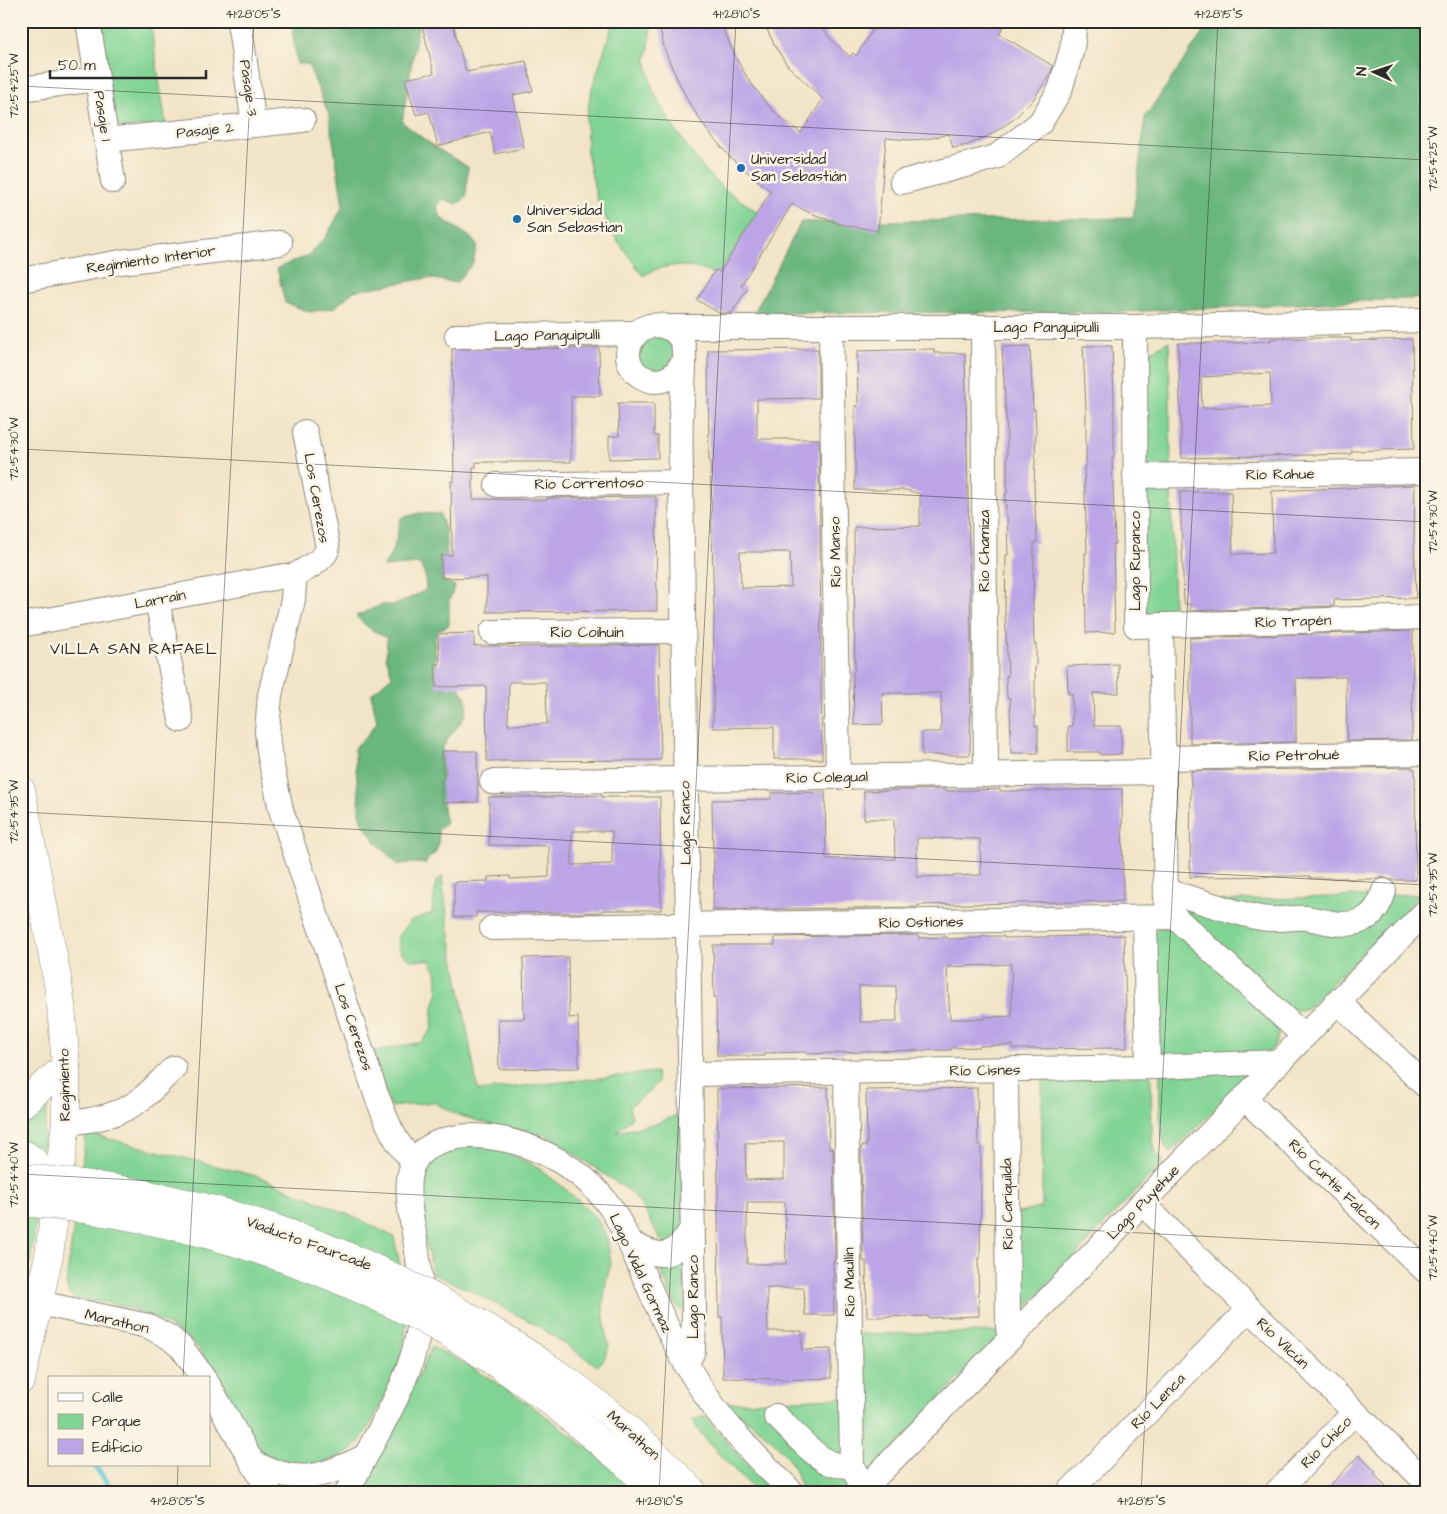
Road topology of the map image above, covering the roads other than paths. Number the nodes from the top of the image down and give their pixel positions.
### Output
1 (88, 21) edge
2 (239, 21) edge
3 (1075, 21) edge
4 (97, 79) junction
5 (21, 89) edge
6 (303, 120) dead end
7 (254, 125) junction
8 (106, 140) junction
9 (112, 181) dead end
10 (902, 182) dead end
11 (280, 243) dead end
12 (21, 280) edge
13 (1426, 320) edge
14 (666, 326) junction
15 (831, 327) junction
16 (983, 327) junction
17 (1135, 327) junction
18 (636, 333) junction
19 (457, 336) dead end
20 (684, 360) junction
21 (652, 382) junction
22 (681, 420) junction
23 (305, 432) dead end
24 (1426, 471) edge
25 (1135, 476) junction
26 (681, 482) junction
27 (497, 485) dead end
28 (293, 580) junction
29 (156, 600) junction
30 (1426, 617) edge
31 (21, 625) edge
32 (1161, 625) junction
33 (492, 632) dead end
34 (683, 632) junction
35 (181, 720) dead end
36 (1426, 753) edge
37 (1163, 765) junction
38 (986, 775) junction
39 (838, 776) junction
40 (685, 779) junction
41 (492, 782) dead end
42 (21, 790) edge
43 (1166, 891) junction
44 (1384, 891) dead end
45 (1426, 911) edge
46 (1175, 917) junction
47 (1145, 918) junction
48 (687, 926) junction
49 (492, 928) dead end
50 (1338, 1002) junction
51 (1304, 1036) junction
52 (1279, 1062) junction
53 (66, 1066) junction
54 (1148, 1067) junction
55 (174, 1068) dead end
56 (1006, 1070) junction
57 (846, 1072) junction
58 (691, 1074) junction
59 (1426, 1086) edge
60 (1244, 1098) junction
61 (21, 1105) edge
62 (66, 1123) junction
63 (21, 1153) edge
64 (414, 1162) junction
65 (21, 1178) edge
66 (57, 1197) junction
67 (21, 1202) edge
68 (1142, 1203) junction
69 (693, 1227) junction
70 (630, 1244) junction
71 (1426, 1271) edge
72 (30, 1300) edge
73 (1249, 1309) junction
74 (1011, 1338) junction
75 (23, 1363) edge
76 (686, 1365) junction
77 (203, 1376) edge
78 (210, 1388) edge
79 (561, 1393) junction
80 (1354, 1412) junction
81 (776, 1416) dead end
82 (364, 1457) junction
83 (253, 1463) junction
84 (852, 1465) junction
85 (1426, 1482) edge
86 (862, 1491) edge
87 (270, 1493) edge
88 (347, 1493) edge
89 (656, 1493) edge
90 (694, 1493) edge
91 (794, 1493) edge
92 (1068, 1493) edge
93 (1276, 1493) edge

1 - 4 street, Pasaje 1
2 - 7 street, Pasaje 3
3 - 10 street
4 - 5 street
4 - 8 street, Pasaje 1
6 - 7 street, Pasaje 2
7 - 8 street, Pasaje 2
8 - 9 street, Pasaje 1
11 - 12 street, Regimiento Interior
13 - 17 street, Lago Panguipulli
14 - 15 street, Lago Panguipulli
14 - 18 street
14 - 20 street
15 - 16 street, Lago Panguipulli
15 - 39 street, Río Manso
16 - 17 street, Lago Panguipulli
16 - 38 street, Rio Chamiza
17 - 25 street, Lago Rupanco
18 - 19 street, Lago Panguipulli
18 - 21 street
20 - 21 street
20 - 22 street, Lago Ranco
21 - 22 street, Lago Ranco
22 - 26 street, Lago Ranco
23 - 28 street, Los Cerezos
24 - 25 street, Río Rahue
25 - 32 street, Lago Rupanco
26 - 27 street, Río Correntoso
26 - 34 street, Lago Ranco
28 - 29 street, Larraín
28 - 64 street, Los Cerezos
29 - 31 street, Larraín
29 - 35 street
30 - 32 street, Río Trapén
32 - 37 street, Lago Rupanco
33 - 34 street, Río Coihuín
34 - 40 street, Lago Ranco
36 - 37 street, Río Petrohué
37 - 38 street, Río Colegual
37 - 43 street, Lago Rupanco
38 - 39 street, Río Colegual
39 - 40 street, Río Colegual
40 - 41 street, Río Colegual
40 - 48 street, Lago Ranco
42 - 53 main road, Regimiento
43 - 44 street
43 - 46 street, Lago Rupanco
45 - 50 street, Lago Puyehue
46 - 47 street, Río Ostiones
46 - 51 street
47 - 48 street, Río Ostiones
47 - 54 street
48 - 49 street, Río Ostiones
48 - 58 street, Lago Ranco
50 - 51 street, Lago Puyehue
50 - 59 street
51 - 52 street, Lago Puyehue
52 - 54 street, Río Cisnes
52 - 60 street, Lago Puyehue
53 - 61 main road
53 - 62 main road, Regimiento
54 - 56 street, Río Cisnes
55 - 62 street
56 - 57 street, Río Cisnes
56 - 74 street, Río Cariquilda
57 - 58 street, Río Cisnes
57 - 84 street, Rio Maullín
58 - 69 street, Lago Ranco
60 - 68 street, Lago Puyehue
60 - 71 street, Río Curtis Falcon
62 - 66 main road, Regimiento
63 - 66 main road
64 - 70 street, Lago Vidal Gormaz
64 - 82 street
65 - 79 main road, Viaducto Fourcade, bridge
66 - 72 main road, Regimiento
67 - 79 main road, Viaducto Fourcade, bridge
68 - 73 street, Río Vilcún
68 - 74 street, Lago Puyehue
69 - 70 street, Lago Ranco
69 - 76 street, Lago Ranco
70 - 76 street, Lago Vidal Gormaz
72 - 75 main road, Regimiento
72 - 77 street, Marathon
73 - 80 street, Río Vilcún
73 - 92 street, Río Lenca
74 - 86 street, Lago Puyehue
76 - 91 street, Lago Vidal Gormaz
78 - 83 street
79 - 89 main road, Marathon
79 - 90 main road, Marathon
80 - 85 street, Río Vilcún
80 - 93 street, Río Chico
81 - 84 street
82 - 83 street
82 - 88 street
83 - 87 street
84 - 86 street, Rio Maullín

